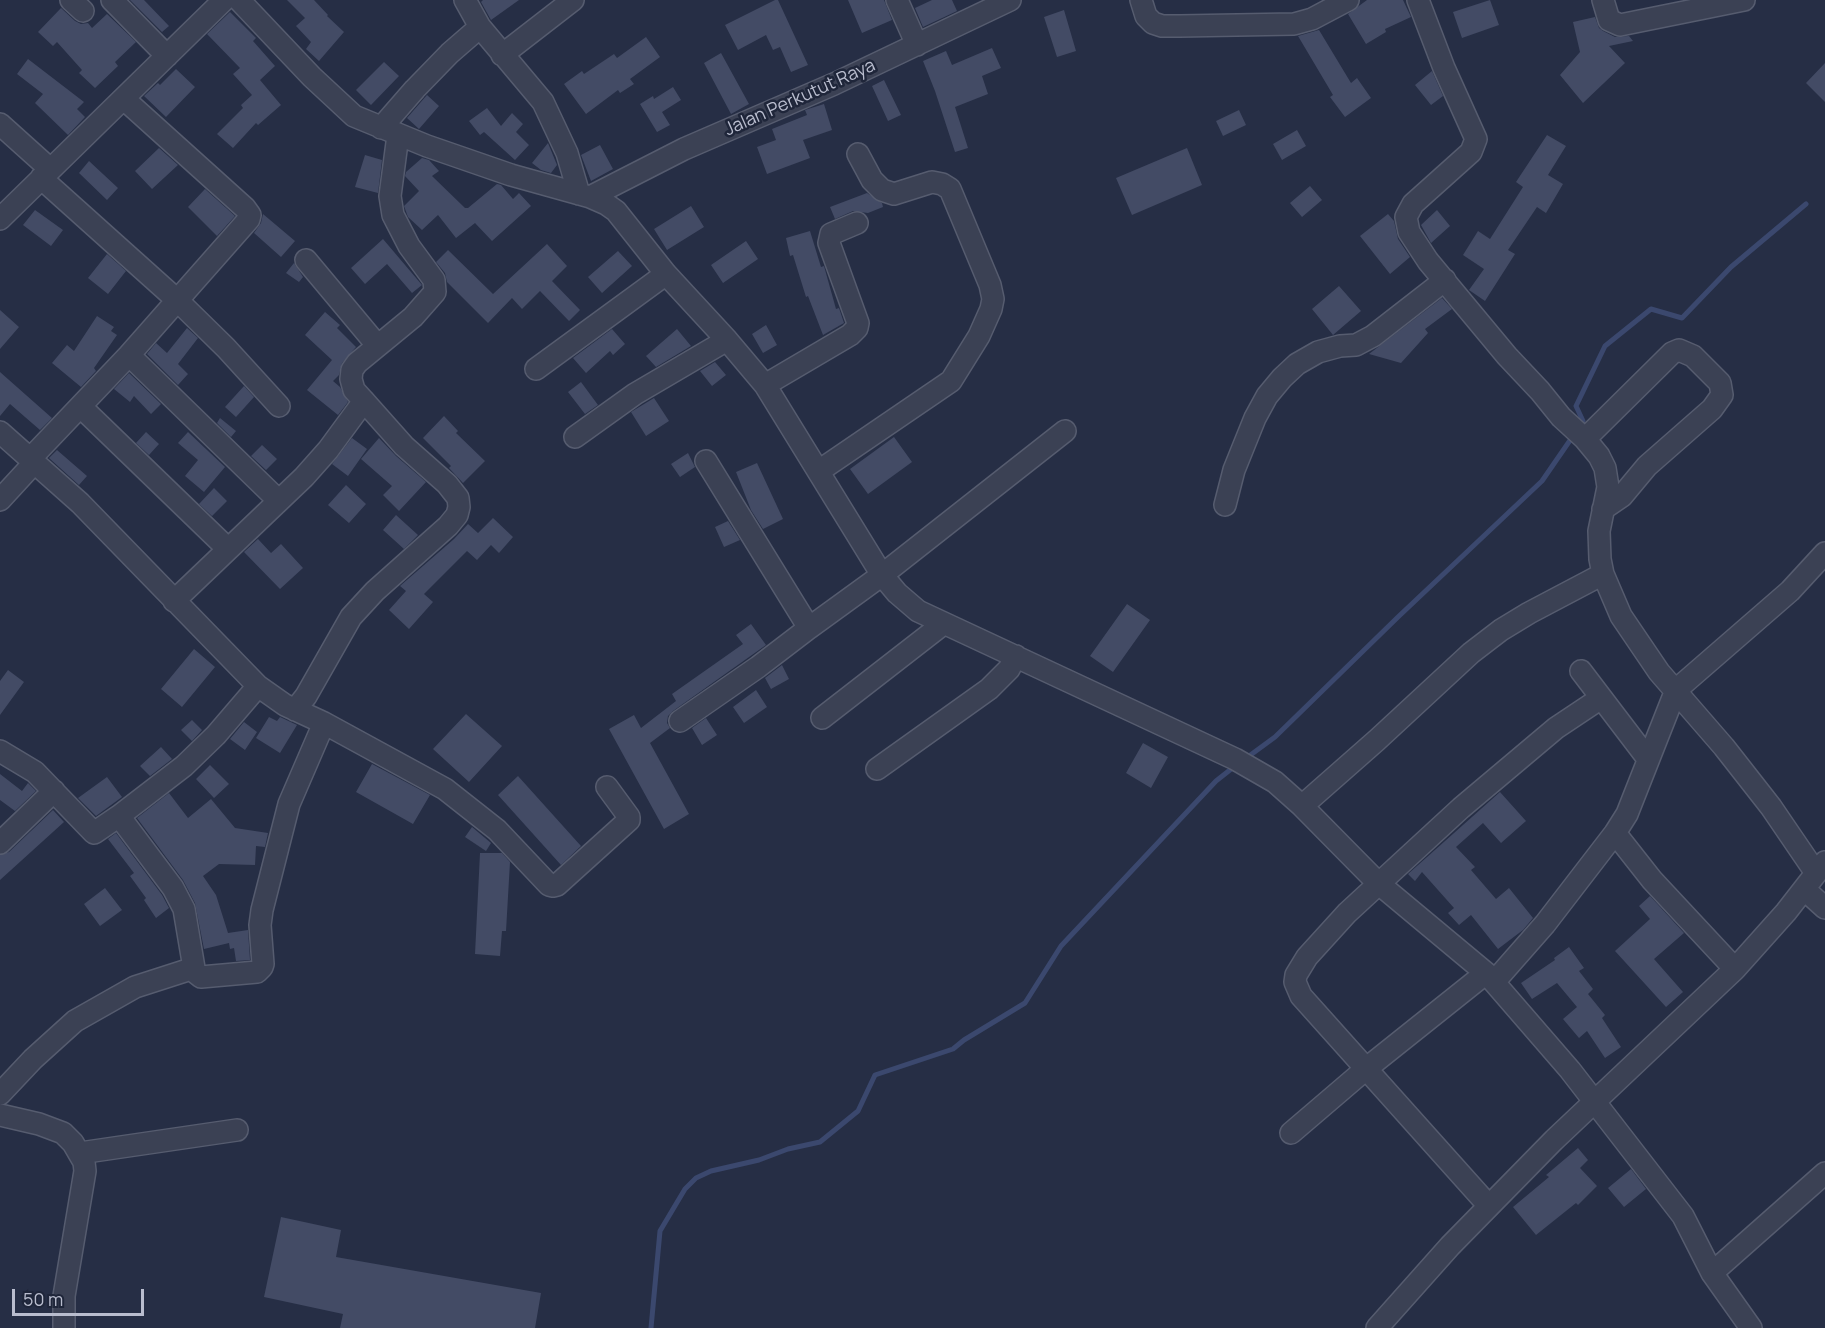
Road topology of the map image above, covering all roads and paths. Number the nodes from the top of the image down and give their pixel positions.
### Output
1 (112, 0) edge
2 (224, 0) edge
3 (239, 0) edge
4 (573, 0) edge
5 (897, 0) edge
6 (1010, 0) edge
7 (1141, 0) edge
8 (1348, 0) edge
9 (1418, 0) edge
10 (1603, 0) edge
11 (1744, 0) edge
12 (469, 2) edge
13 (480, 27) junction
14 (918, 45) junction
15 (502, 54) junction
16 (167, 56) junction
17 (124, 99) junction
18 (0, 124) edge
19 (390, 132) junction
20 (858, 154) dead end
21 (45, 174) junction
22 (584, 196) junction
23 (0, 219) edge
24 (857, 223) dead end
25 (306, 260) dead end
26 (666, 274) junction
27 (1445, 280) junction
28 (177, 300) junction
29 (727, 340) junction
30 (377, 345) junction
31 (129, 355) junction
32 (536, 369) dead end
33 (765, 385) junction
34 (364, 401) junction
35 (279, 406) dead end
36 (81, 407) junction
37 (1065, 431) dead end
38 (0, 432) edge
39 (575, 437) dead end
40 (1583, 438) junction
41 (32, 461) junction
42 (706, 461) dead end
43 (819, 471) junction
44 (0, 500) edge
45 (279, 501) junction
46 (1225, 505) dead end
47 (1603, 510) junction
48 (228, 549) junction
49 (1825, 554) edge
50 (1603, 574) junction
51 (882, 575) junction
52 (174, 601) junction
53 (943, 624) junction
54 (809, 628) junction
55 (1016, 656) junction
56 (1581, 671) dead end
57 (258, 686) junction
58 (1676, 690) junction
59 (1601, 698) junction
60 (295, 710) junction
61 (822, 718) dead end
62 (680, 721) dead end
63 (324, 723) junction
64 (3, 758) edge
65 (1648, 759) junction
66 (877, 769) dead end
67 (607, 787) dead end
68 (54, 791) junction
69 (1302, 806) junction
70 (119, 816) junction
71 (1615, 833) junction
72 (0, 843) edge
73 (1815, 875) edge
74 (1378, 883) junction
75 (1825, 908) edge
76 (1735, 969) junction
77 (192, 970) junction
78 (1490, 978) junction
79 (1367, 1068) junction
80 (0, 1094) edge
81 (1594, 1102) junction
82 (0, 1115) edge
83 (237, 1130) dead end
84 (1291, 1133) dead end
85 (80, 1153) junction
86 (1825, 1173) edge
87 (1490, 1206) junction
88 (1712, 1273) junction
89 (64, 1328) edge
90 (1377, 1328) edge
91 (1751, 1328) edge

1 - 16 street
2 - 16 street
3 - 19 street
4 - 15 street
5 - 14 street
6 - 14 street, Jalan Perkutut Raya
7 - 8 street
9 - 27 street
10 - 11 street
12 - 13 street
13 - 15 street
13 - 19 street
14 - 22 street, Jalan Perkutut Raya
15 - 22 street
16 - 17 street
17 - 21 street
17 - 28 street
18 - 21 street
19 - 22 street
19 - 30 street
20 - 43 street
21 - 23 street
21 - 28 street
22 - 26 street
24 - 33 street
25 - 30 street
26 - 29 street
26 - 32 street
27 - 40 street
27 - 46 street
28 - 31 street
28 - 35 street
29 - 33 street
29 - 39 street
30 - 34 street
31 - 36 street
31 - 45 street
33 - 43 street
34 - 45 street
34 - 60 street
36 - 41 street
36 - 48 street
37 - 51 street
38 - 41 street
40 - 47 street
40 - 47 street
41 - 44 street
41 - 52 street
42 - 54 street
43 - 51 street
45 - 48 street
47 - 50 street
48 - 52 street
49 - 58 street
50 - 58 street
50 - 69 street
51 - 53 street
51 - 54 street
52 - 57 street
53 - 55 street
53 - 61 street
54 - 62 street
55 - 66 street
55 - 69 street
56 - 59 street
57 - 60 street
57 - 70 street
58 - 65 street
58 - 73 street
59 - 65 street
59 - 74 street
60 - 63 street
63 - 67 street
63 - 77 street
64 - 68 street
65 - 71 street
68 - 70 street
68 - 72 street
69 - 74 street
70 - 77 street
71 - 76 street
71 - 78 street
73 - 75 street
73 - 76 street
74 - 78 street
74 - 79 street
76 - 81 street
77 - 80 street
78 - 79 street
78 - 81 street
79 - 84 street
79 - 87 street
81 - 87 street
81 - 88 street
82 - 85 street
83 - 85 street
85 - 89 street
86 - 88 street
87 - 90 street
88 - 91 street

